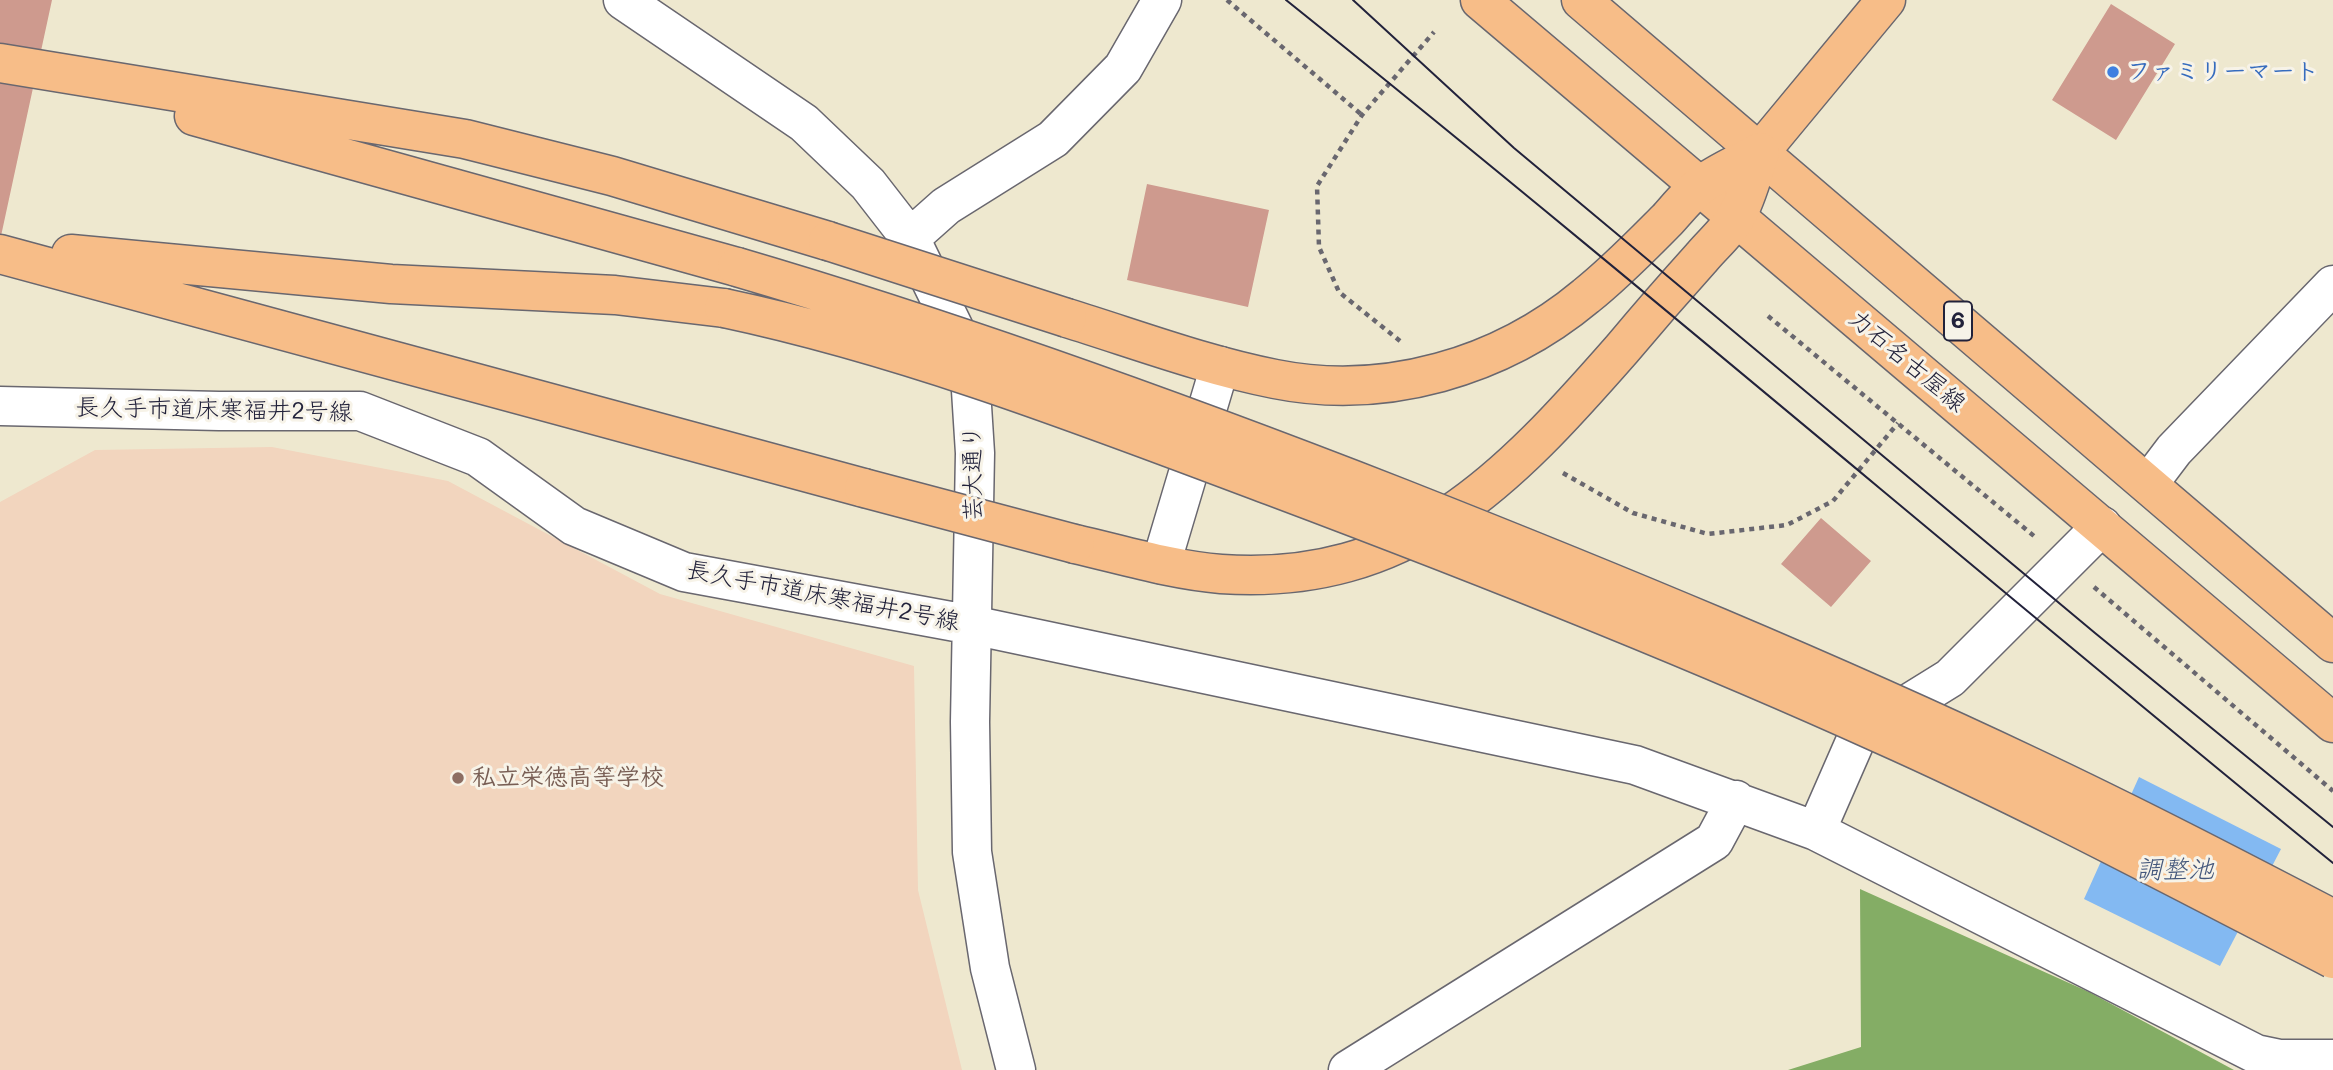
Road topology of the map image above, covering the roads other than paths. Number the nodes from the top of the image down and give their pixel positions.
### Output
1 (623, 0) edge
2 (1162, 0) edge
3 (1480, 0) edge
4 (1581, 0) edge
5 (1886, 0) edge
6 (0, 63) edge
7 (1760, 152) junction
8 (1700, 186) junction
9 (1736, 217) junction
10 (910, 238) junction
11 (0, 247) edge
12 (0, 254) edge
13 (2333, 285) edge
14 (1220, 366) junction
15 (0, 406) edge
16 (2149, 484) junction
17 (2102, 526) junction
18 (1161, 564) junction
19 (972, 625) junction
20 (2333, 643) edge
21 (2333, 723) edge
22 (1736, 800) junction
23 (1816, 831) junction
24 (2333, 919) edge
25 (2333, 959) edge
26 (2333, 1059) edge
27 (1016, 1070) edge
28 (1348, 1070) edge

1 - 10 street, 芸大通り
2 - 10 street
3 - 8 main road, 力石名古屋線
4 - 7 main road, 6
5 - 7 main road
6 - 14 main road, bridge
6 - 24 main road, bridge
7 - 8 main road
7 - 9 main road
7 - 16 main road, 6
8 - 9 main road, 力石名古屋線
8 - 14 main road
9 - 17 main road, 力石名古屋線
9 - 18 main road
10 - 19 street, 芸大通り
11 - 25 main road, bridge
12 - 18 main road, bridge
13 - 16 street
14 - 18 street
15 - 19 street, 長久手市道床寒福井2号線
16 - 20 main road, 6
17 - 21 main road, 力石名古屋線
17 - 23 street
19 - 22 street, 長久手市道床寒福井2号線
19 - 27 street, 芸大通り
22 - 23 street, 長久手市道床寒福井2号線
22 - 28 street
23 - 26 street, 長久手市道床寒福井2号線

